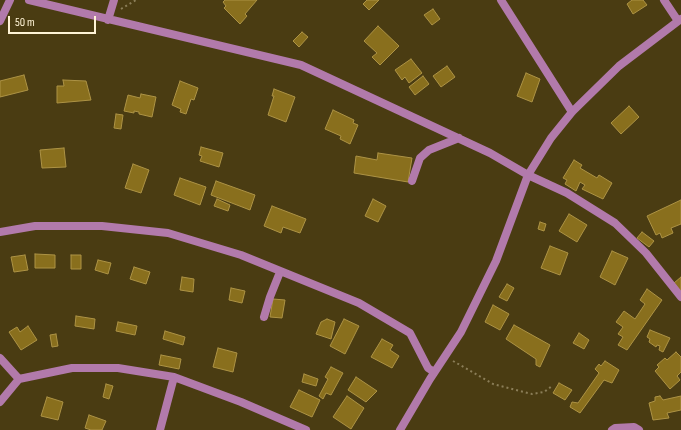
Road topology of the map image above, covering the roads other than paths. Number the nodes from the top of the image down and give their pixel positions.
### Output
1 (10, 0) edge
2 (28, 0) edge
3 (114, 0) edge
4 (501, 0) edge
5 (664, 0) edge
6 (108, 20) junction
7 (680, 20) edge
8 (0, 21) edge
9 (572, 112) junction
10 (459, 138) junction
11 (528, 175) junction
12 (412, 181) dead end
13 (0, 232) edge
14 (280, 272) junction
15 (681, 297) edge
16 (264, 317) dead end
17 (0, 358) edge
18 (434, 372) junction
19 (174, 377) junction
20 (19, 379) junction
21 (0, 402) edge
22 (160, 430) edge
23 (306, 430) edge
24 (400, 430) edge
25 (612, 430) edge
26 (639, 430) edge

1 - 8 street
2 - 6 street
3 - 6 street
4 - 9 street
5 - 7 street
6 - 10 street
7 - 9 street
9 - 11 street
10 - 11 street
10 - 12 street
11 - 15 street
11 - 18 street
13 - 14 street
14 - 16 street
14 - 18 street
17 - 20 street
18 - 24 street
19 - 20 street
19 - 22 street
19 - 23 street
20 - 21 street
25 - 26 street

